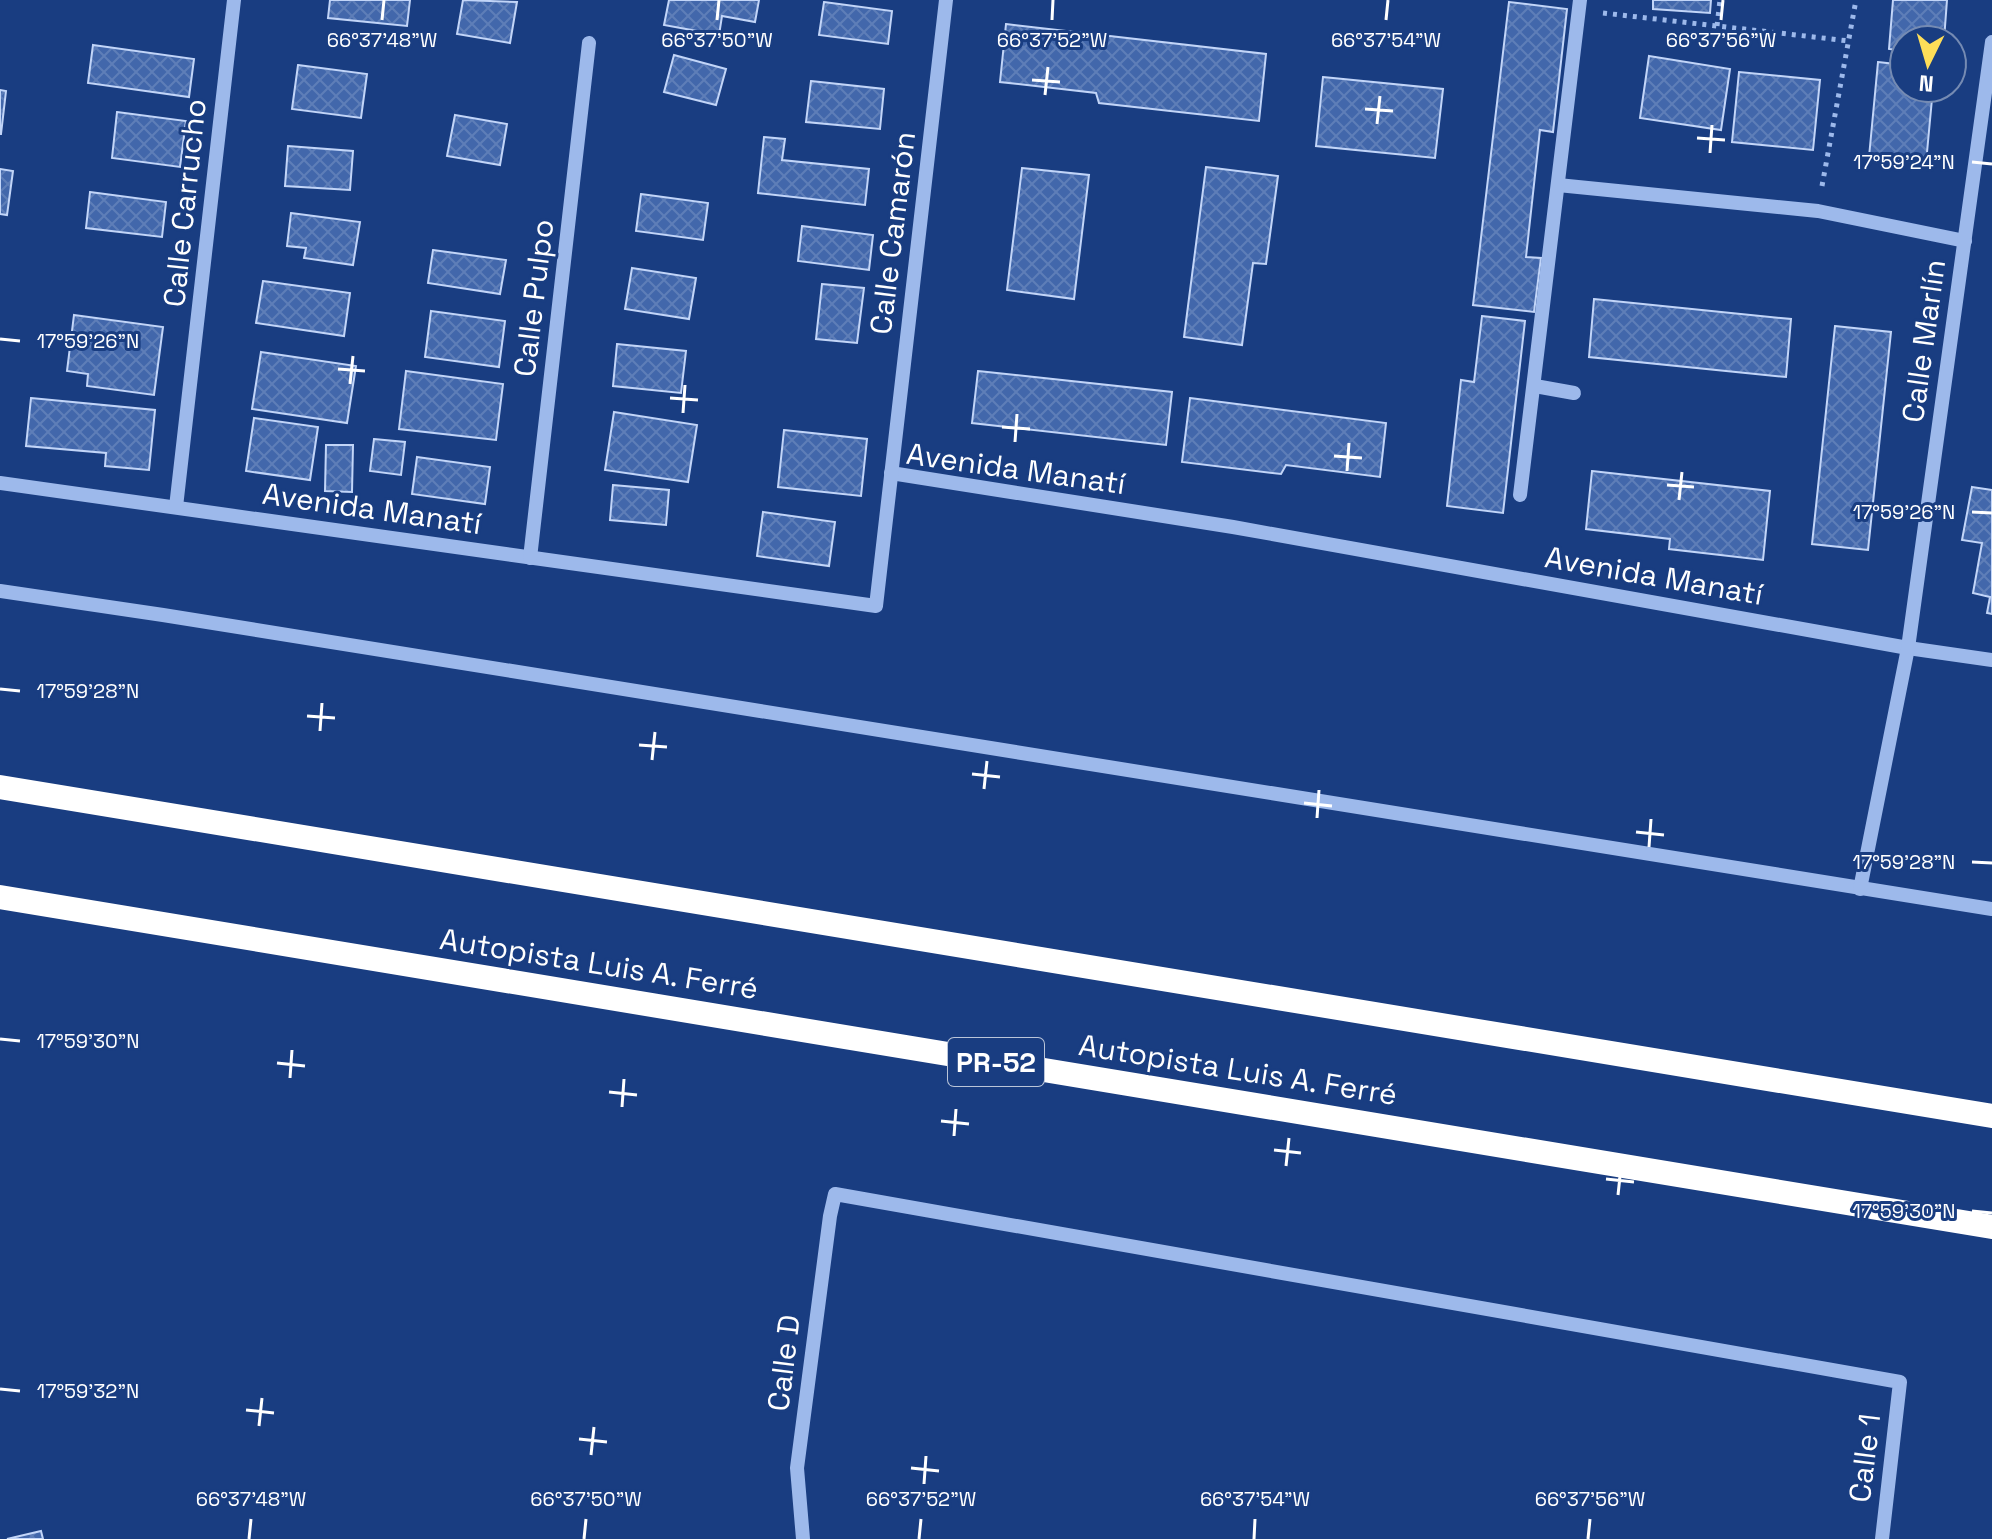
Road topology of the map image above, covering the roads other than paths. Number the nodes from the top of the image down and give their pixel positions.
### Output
1 (234, 0) edge
2 (946, 0) edge
3 (1579, 5) edge
4 (1992, 42) edge
5 (589, 43) dead end
6 (1558, 185) junction
7 (1965, 241) junction
8 (1535, 386) junction
9 (1574, 393) dead end
10 (891, 473) junction
11 (0, 483) edge
12 (1520, 495) dead end
13 (176, 507) junction
14 (530, 558) junction
15 (0, 591) edge
16 (1908, 648) junction
17 (1992, 660) edge
18 (0, 787) edge
19 (1860, 889) junction
20 (0, 897) edge
21 (1992, 909) edge
22 (1992, 1116) edge
23 (1992, 1227) edge
24 (1900, 1382) joint
25 (803, 1539) edge
26 (1882, 1539) edge

1 - 13 street, Calle Carrucho
2 - 10 street, Calle Camarón
3 - 6 street
4 - 7 street, Calle Marlín
5 - 14 street, Calle Pulpo
6 - 7 street
6 - 8 street
7 - 16 street, Calle Marlín
8 - 9 street
8 - 12 street
10 - 14 street, Avenida Manatí
10 - 16 street, Avenida Manatí
11 - 13 street, Avenida Manatí
13 - 14 street, Avenida Manatí
15 - 19 street
16 - 17 street, Avenida Manatí
16 - 19 street, Calle Marlín
18 - 22 highway
19 - 21 street
20 - 23 highway, Autopista Luis A. Ferré / PR-52
24 - 25 street, Calle D
24 - 26 street, Calle 1

